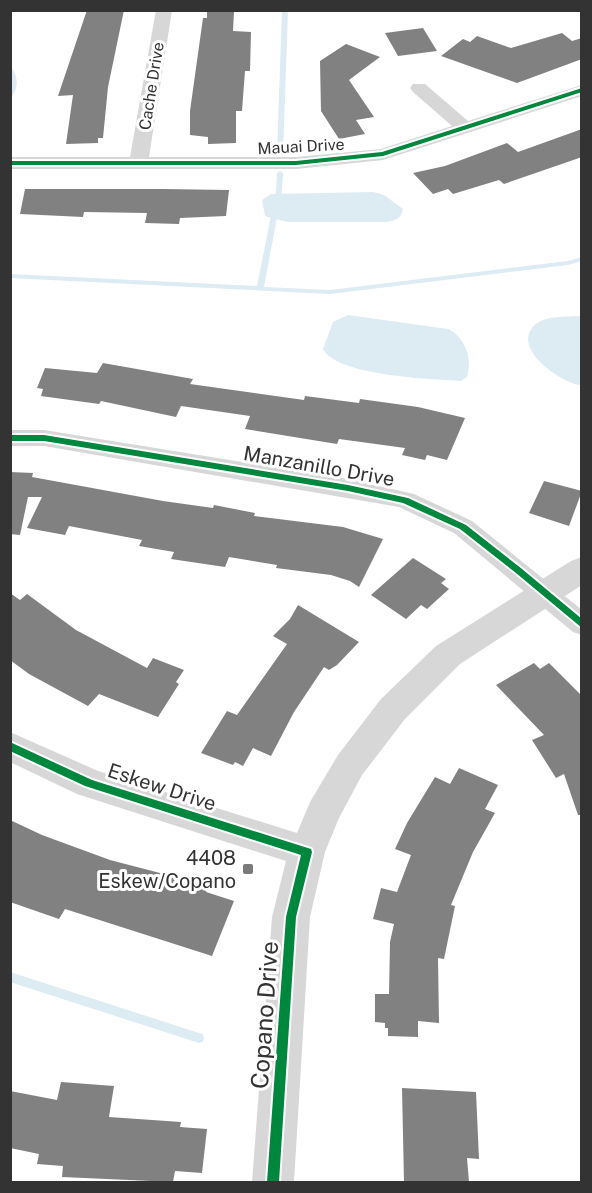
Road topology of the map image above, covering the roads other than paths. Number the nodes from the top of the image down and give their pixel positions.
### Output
1 (164, 10) edge
2 (419, 88) dead end
3 (582, 90) edge
4 (466, 128) junction
5 (139, 162) junction
6 (10, 163) edge
7 (10, 438) edge
8 (582, 569) edge
9 (543, 592) junction
10 (582, 625) edge
11 (10, 746) edge
12 (307, 852) junction
13 (273, 1182) edge

1 - 5 street, Cache Drive
2 - 4 street
3 - 4 street, Mauai Drive
4 - 5 street, Mauai Drive
5 - 6 street, Mauai Drive
7 - 9 street, Manzanillo Drive
8 - 9 street, Copano Drive
9 - 10 street, Manzanillo Drive
9 - 12 street, Copano Drive
11 - 12 street, Eskew Drive
12 - 13 street, Copano Drive

